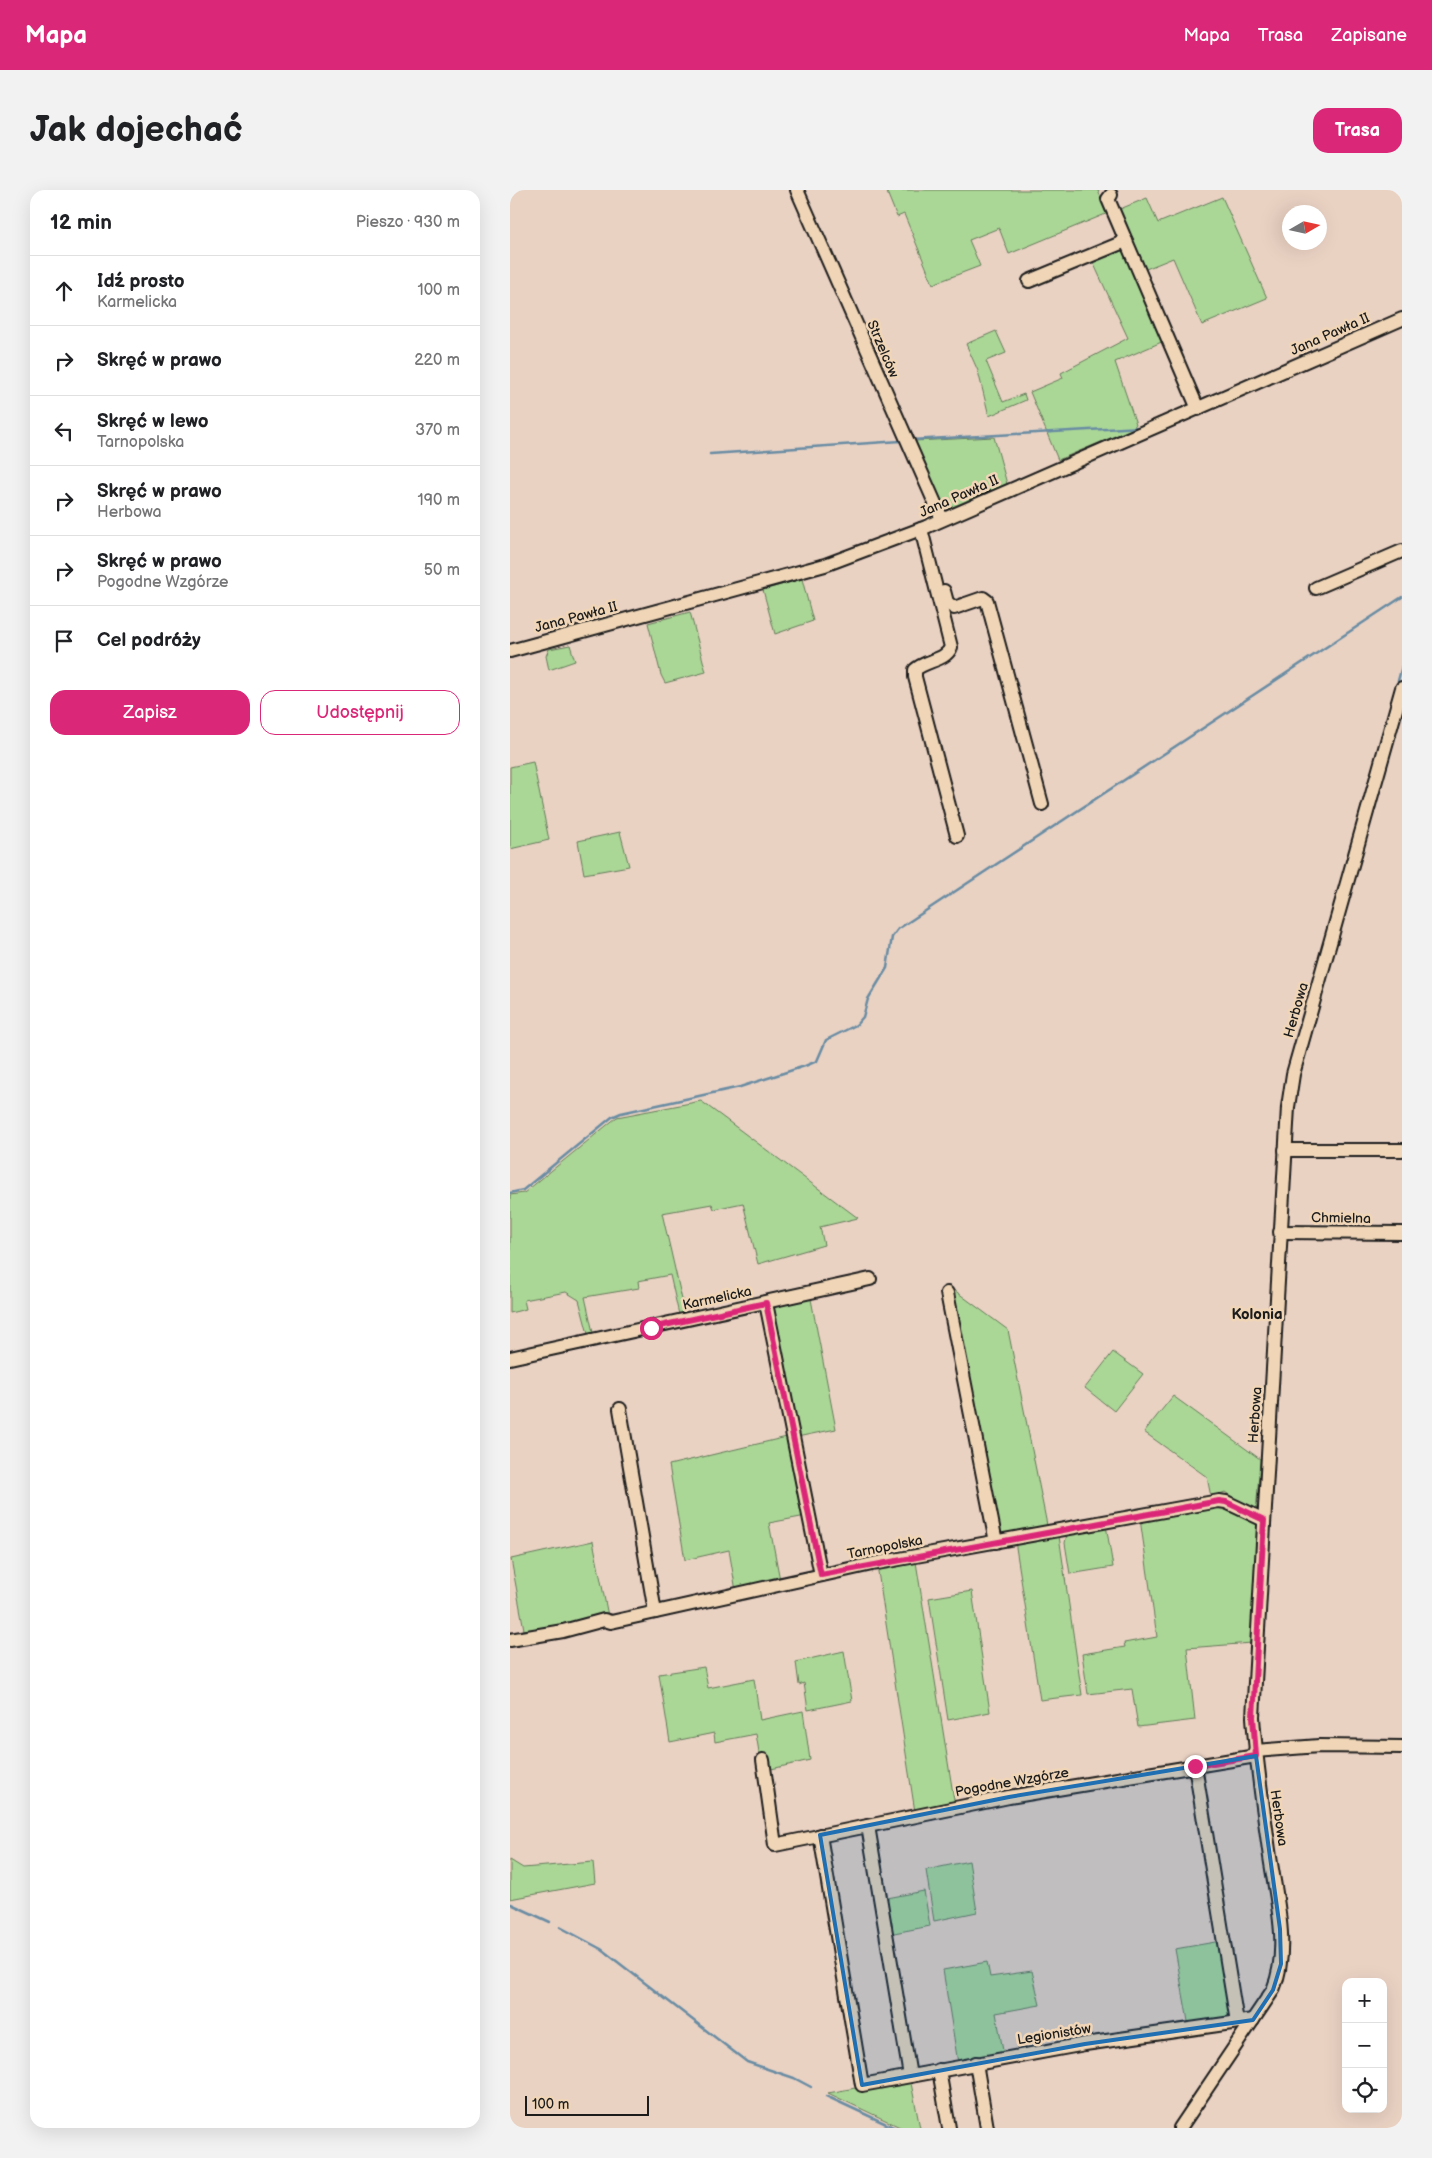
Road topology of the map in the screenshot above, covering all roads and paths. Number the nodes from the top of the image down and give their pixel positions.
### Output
1 (797, 190) edge
2 (1111, 195) dead end
3 (1126, 241) junction
4 (1029, 281) dead end
5 (1402, 319) edge
6 (1198, 409) junction
7 (942, 519) junction
8 (923, 528) junction
9 (1402, 551) edge
10 (1316, 588) dead end
11 (510, 651) edge
12 (1402, 688) edge
13 (1042, 804) dead end
14 (957, 836) dead end
15 (1285, 1150) junction
16 (1402, 1150) edge
17 (1280, 1232) junction
18 (1402, 1233) edge
19 (870, 1279) dead end
20 (948, 1293) dead end
21 (766, 1303) junction
22 (510, 1358) edge
23 (620, 1409) dead end
24 (1264, 1520) junction
25 (996, 1542) junction
26 (821, 1575) junction
27 (655, 1612) junction
28 (510, 1640) edge
29 (1402, 1747) edge
30 (1256, 1754) junction
31 (763, 1760) dead end
32 (1195, 1766) junction
33 (868, 1826) junction
34 (820, 1835) junction
35 (1253, 2020) junction
36 (1237, 2022) junction
37 (976, 2063) junction
38 (939, 2070) junction
39 (910, 2076) junction
40 (949, 2128) edge
41 (987, 2128) edge
42 (1180, 2128) edge

1 - 7 street, Strzelców
2 - 3 street
3 - 4 street
3 - 6 street
5 - 6 street, Jana Pawła II
6 - 7 street, Jana Pawła II
7 - 8 street, Jana Pawła II
8 - 11 street, Jana Pawła II
8 - 13 street
8 - 14 street
9 - 10 street
12 - 15 street, Herbowa
15 - 16 street
15 - 17 street, Herbowa
17 - 18 street, Chmielna
17 - 24 street, Herbowa
19 - 21 street, Karmelicka
20 - 25 street
21 - 22 street, Karmelicka
21 - 26 street
23 - 27 street
24 - 25 street, Tarnopolska
24 - 30 street, Herbowa
25 - 26 street, Tarnopolska
26 - 27 street, Tarnopolska
27 - 28 street, Tarnopolska
29 - 30 street, Pogodne Wzgórze
30 - 32 street, Pogodne Wzgórze
30 - 35 street, Herbowa
31 - 34 street, Pogodne Wzgórze
32 - 33 street, Pogodne Wzgórze
32 - 36 street
33 - 34 street, Pogodne Wzgórze
33 - 39 street
34 - 39 street, Legionistów
35 - 36 street, Legionistów
35 - 42 street, Herbowa
36 - 37 street, Legionistów
37 - 38 street, Legionistów
37 - 41 street
38 - 39 street, Legionistów
38 - 40 street

